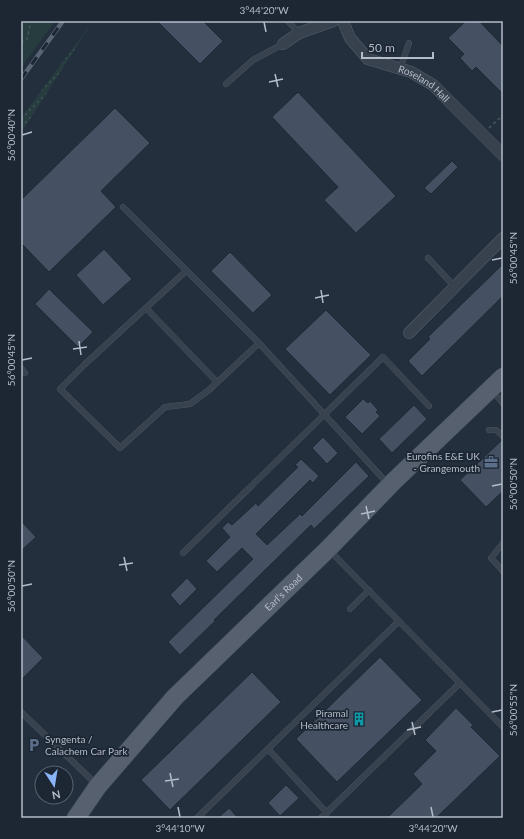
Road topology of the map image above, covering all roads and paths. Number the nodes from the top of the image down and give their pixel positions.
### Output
1 (31, 21) edge
2 (288, 21) edge
3 (333, 21) edge
4 (343, 21) edge
5 (299, 33) junction
6 (21, 43) edge
7 (409, 43) dead end
8 (283, 44) joint
9 (399, 69) junction
10 (226, 84) dead end
11 (503, 115) edge
12 (482, 135) junction
13 (503, 155) edge
14 (123, 207) dead end
15 (501, 243) edge
16 (428, 258) dead end
17 (186, 271) junction
18 (455, 287) junction
19 (146, 308) junction
20 (409, 333) dead end
21 (259, 343) junction
22 (503, 377) edge
23 (217, 382) junction
24 (490, 390) junction
25 (503, 403) edge
26 (429, 406) dead end
27 (325, 414) junction
28 (489, 430) dead end
29 (503, 436) edge
30 (390, 486) junction
31 (503, 543) edge
32 (328, 549) junction
33 (183, 553) dead end
34 (503, 571) edge
35 (369, 590) junction
36 (350, 609) dead end
37 (399, 621) junction
38 (460, 683) junction
39 (21, 712) edge
40 (503, 727) edge
41 (268, 749) junction
42 (98, 786) junction
43 (327, 813) junction
44 (76, 818) edge
45 (197, 818) edge
46 (321, 818) edge

1 - 6 path
2 - 5 lane
3 - 5 street
4 - 9 street, Roseland Hall
5 - 8 street
7 - 9 lane
8 - 10 lane
9 - 12 street, Roseland Hall
11 - 12 path
12 - 13 street, Roseland Hall
14 - 17 lane
15 - 18 street
16 - 18 lane
17 - 19 lane
17 - 21 lane
18 - 20 street
19 - 23 lane
19 - 23 lane
21 - 23 lane
21 - 27 lane
22 - 24 main road, Earl's Road
24 - 25 lane
24 - 30 main road, Earl's Road
26 - 27 lane
27 - 30 lane
27 - 33 lane
28 - 29 lane
30 - 32 main road, Earl's Road
31 - 34 lane
32 - 35 lane
32 - 42 main road, Earl's Road
35 - 36 lane
35 - 37 lane
37 - 38 lane
37 - 41 lane
38 - 40 lane
38 - 43 lane
39 - 42 lane
41 - 43 lane
41 - 45 lane
42 - 44 main road, Earl's Road
43 - 46 lane

